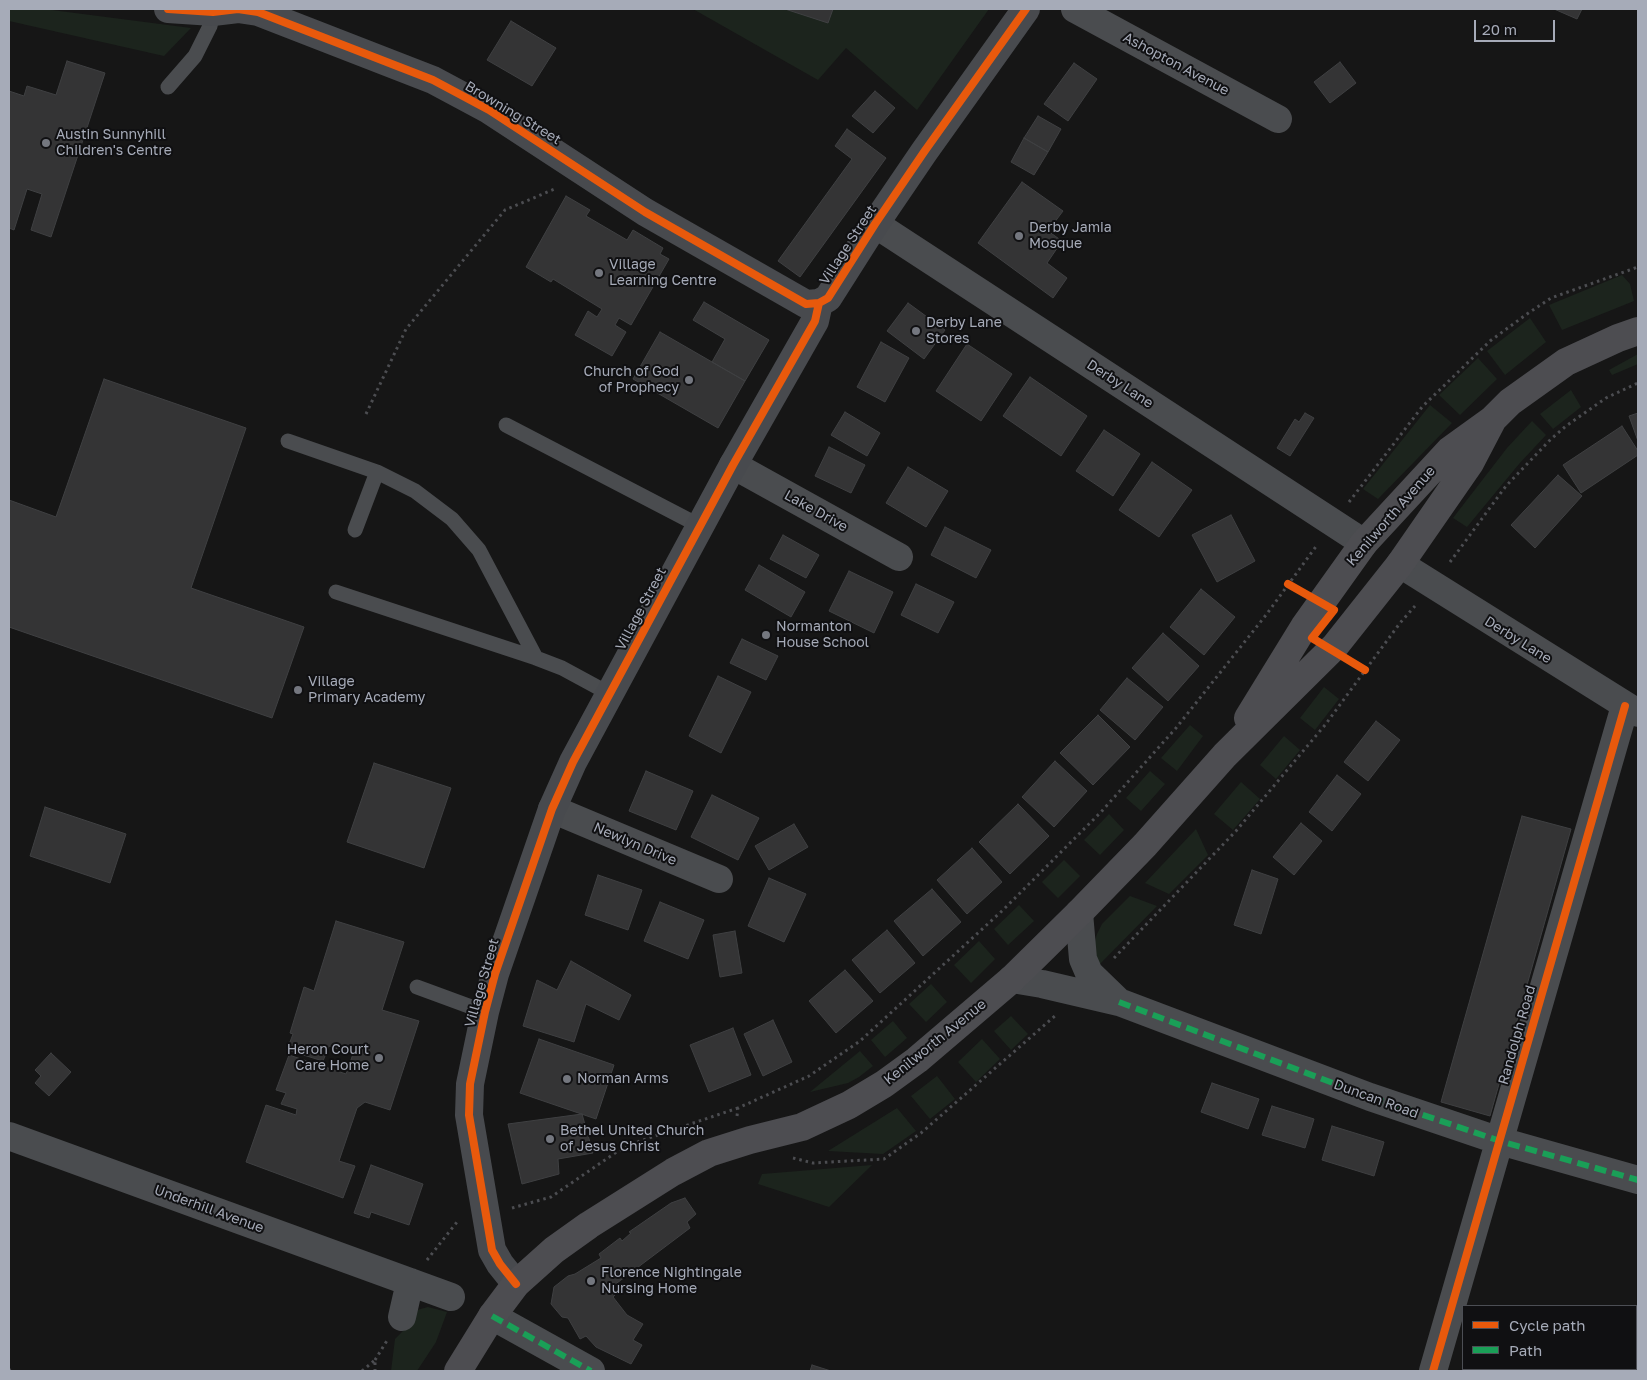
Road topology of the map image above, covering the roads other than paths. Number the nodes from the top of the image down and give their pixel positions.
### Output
1 (168, 9) edge
2 (1026, 9) edge
3 (1075, 9) edge
4 (229, 10) edge
5 (168, 88) dead end
6 (1278, 118) dead end
7 (875, 224) junction
8 (820, 302) junction
9 (1638, 331) edge
10 (1493, 418) junction
11 (506, 425) dead end
12 (288, 441) dead end
13 (733, 465) junction
14 (377, 472) junction
15 (700, 526) junction
16 (355, 530) dead end
17 (1364, 544) junction
18 (899, 557) dead end
19 (1400, 564) junction
20 (336, 592) dead end
21 (536, 658) junction
22 (610, 694) junction
23 (1631, 710) edge
24 (1225, 755) junction
25 (552, 809) junction
26 (719, 879) dead end
27 (1079, 913) junction
28 (1012, 979) junction
29 (1086, 986) junction
30 (417, 987) dead end
31 (485, 1012) junction
32 (9, 1136) edge
33 (1500, 1141) junction
34 (1638, 1180) edge
35 (410, 1282) junction
36 (516, 1284) junction
37 (451, 1297) dead end
38 (492, 1316) junction
39 (402, 1317) dead end
40 (458, 1371) edge
41 (591, 1371) edge
42 (1432, 1371) edge

1 - 4 street, Browning Street
2 - 7 street, Village Street
3 - 6 street, Ashopton Avenue
4 - 5 lane
4 - 8 street, Browning Street
7 - 8 street, Village Street
7 - 17 street, Derby Lane
8 - 13 street, Village Street
9 - 10 highway, Kenilworth Avenue
10 - 17 highway, Kenilworth Avenue
10 - 19 highway, Kenilworth Avenue
11 - 15 lane
12 - 14 lane
13 - 15 street, Village Street
13 - 18 street, Lake Drive
14 - 16 lane
14 - 21 lane
15 - 22 street, Village Street
17 - 24 highway, Kenilworth Avenue
19 - 23 street, Derby Lane
19 - 24 highway, Kenilworth Avenue
20 - 21 lane
21 - 22 lane
22 - 25 street, Village Street
23 - 33 street, Randolph Road
24 - 27 highway, Kenilworth Avenue
25 - 26 street, Newlyn Drive
25 - 31 street, Village Street
27 - 28 highway, Kenilworth Avenue
27 - 29 street
28 - 29 street, Duncan Road
28 - 36 highway, Kenilworth Avenue
29 - 33 street, Duncan Road
30 - 31 lane
31 - 36 street, Village Street
32 - 35 street, Underhill Avenue
33 - 34 street, Duncan Road
33 - 42 street, Randolph Road
35 - 37 street, Underhill Avenue
35 - 39 street
36 - 38 highway, Kenilworth Avenue
38 - 40 highway, Kenilworth Avenue
38 - 41 street

